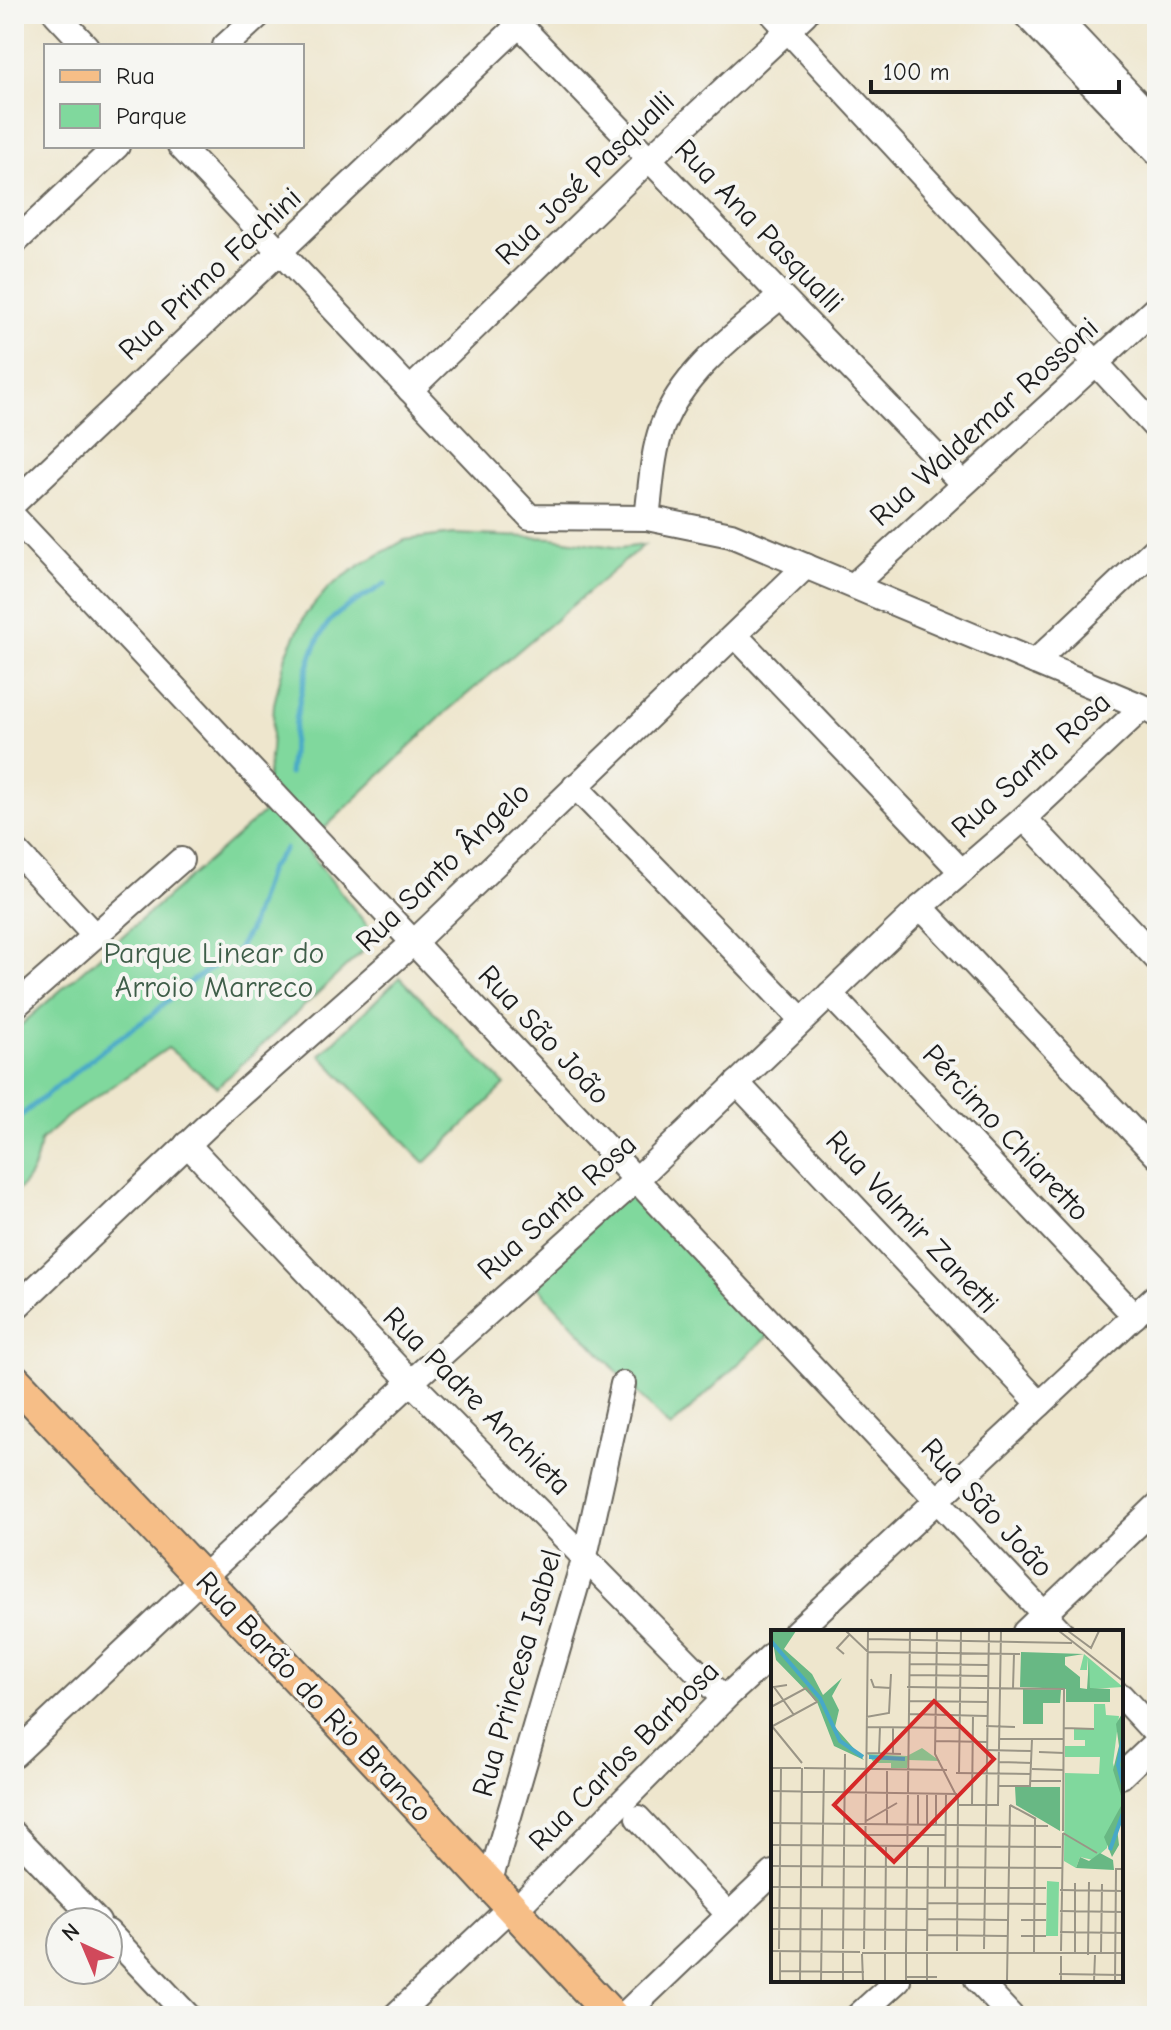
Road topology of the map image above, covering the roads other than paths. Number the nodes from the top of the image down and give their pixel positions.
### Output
1 (56, 14) edge
2 (260, 14) edge
3 (1025, 14) edge
4 (1054, 14) edge
5 (789, 19) edge
6 (514, 20) edge
7 (84, 44) edge
8 (227, 44) edge
9 (1157, 123) edge
10 (115, 148) edge
11 (182, 148) edge
12 (1157, 153) edge
13 (649, 159) junction
14 (14, 243) edge
15 (280, 254) junction
16 (781, 296) junction
17 (1157, 307) edge
18 (1098, 363) junction
19 (410, 390) junction
20 (1157, 429) edge
21 (962, 483) junction
22 (14, 503) edge
23 (14, 517) edge
24 (647, 518) junction
25 (1157, 547) edge
26 (806, 566) junction
27 (854, 585) junction
28 (735, 635) junction
29 (1035, 662) junction
30 (1150, 711) edge
31 (575, 786) junction
32 (1024, 818) junction
33 (14, 849) edge
34 (181, 860) dead end
35 (961, 871) junction
36 (921, 907) junction
37 (95, 936) junction
38 (413, 943) junction
39 (1157, 959) edge
40 (830, 994) junction
41 (14, 1007) edge
42 (802, 1020) junction
43 (737, 1083) junction
44 (187, 1144) junction
45 (1157, 1156) edge
46 (636, 1180) junction
47 (1157, 1295) edge
48 (14, 1309) edge
49 (1135, 1316) junction
50 (14, 1380) edge
51 (411, 1382) junction
52 (623, 1384) dead end
53 (1040, 1404) junction
54 (14, 1407) edge
55 (937, 1501) junction
56 (1157, 1506) edge
57 (585, 1556) junction
58 (196, 1583) junction
59 (1044, 1614) junction
60 (798, 1630) edge
61 (1027, 1630) edge
62 (1059, 1630) edge
63 (771, 1656) edge
64 (1123, 1698) edge
65 (724, 1699) junction
66 (1157, 1735) edge
67 (1157, 1742) edge
68 (14, 1755) edge
69 (1123, 1774) edge
70 (638, 1818) dead end
71 (14, 1834) edge
72 (771, 1875) edge
73 (83, 1906) edge
74 (508, 1910) junction
75 (729, 1915) junction
76 (124, 1949) edge
77 (896, 1982) edge
78 (979, 1982) edge
79 (188, 2016) edge
80 (395, 2016) edge
81 (418, 2016) edge
82 (585, 2016) edge
83 (612, 2016) edge
84 (623, 2016) edge
85 (858, 2016) edge
86 (1011, 2016) edge

1 - 7 street
2 - 8 street
3 - 12 street
4 - 9 street
5 - 13 street, Rua José Pasqualli
5 - 18 street
6 - 13 street, Rua Ana Pasqualli
6 - 15 street, Rua Primo Fachini
10 - 14 street
11 - 15 street
13 - 16 street, Rua Ana Pasqualli
13 - 19 street, Rua José Pasqualli
15 - 19 street
15 - 22 street, Rua Primo Fachini
16 - 21 street, Rua Ana Pasqualli
16 - 24 street
17 - 18 street, Rua Waldemar Rossoni
18 - 20 street
18 - 21 street, Rua Waldemar Rossoni
19 - 24 street
21 - 27 street, Rua Waldemar Rossoni
23 - 38 street, Rua São João
24 - 26 street
25 - 29 street
26 - 27 street
26 - 28 street, Rua Santo Ângelo
27 - 29 street
28 - 31 street, Rua Santo Ângelo
28 - 35 street
29 - 30 street
30 - 32 street, Rua Santa Rosa
31 - 38 street, Rua Santo Ângelo
31 - 42 street
32 - 35 street, Rua Santa Rosa
32 - 39 street
33 - 37 street
34 - 37 street
35 - 36 street, Rua Santa Rosa
36 - 40 street, Rua Santa Rosa
36 - 45 street
37 - 41 street
38 - 44 street, Rua Santo Ângelo
38 - 46 street, Rua São João
40 - 42 street, Rua Santa Rosa
40 - 49 street, Pércimo Chiaretto
42 - 43 street, Rua Santa Rosa
43 - 46 street, Rua Santa Rosa
43 - 53 street, Rua Valmir Zanetti
44 - 48 street, Rua Santo Ângelo
44 - 51 street, Rua Padre Anchieta
46 - 51 street, Rua Santa Rosa
46 - 55 street, Rua São João
47 - 49 street
49 - 53 street
50 - 58 main road, Rua Barão do Rio Branco
51 - 57 street, Rua Padre Anchieta
51 - 58 street, Rua Santa Rosa
52 - 57 street, Rua Princesa Isabel
53 - 55 street
54 - 58 main road, Rua Barão do Rio Branco
55 - 59 street, Rua São João
55 - 60 street
56 - 59 street
57 - 65 street, Rua Padre Anchieta
57 - 74 street, Rua Princesa Isabel
58 - 68 street, Rua Santa Rosa
58 - 74 main road, Rua Barão do Rio Branco
59 - 61 street
59 - 62 street, Rua São João
63 - 65 street, Rua Carlos Barbosa
64 - 66 street
65 - 74 street, Rua Carlos Barbosa
67 - 69 street
70 - 75 street
71 - 73 street
72 - 75 street
74 - 80 street, Rua Carlos Barbosa
74 - 81 street, Rua Carlos Barbosa
74 - 82 main road, Rua Barão do Rio Branco
74 - 83 main road, Rua Barão do Rio Branco
75 - 84 street
76 - 79 street
77 - 85 street
78 - 86 street

